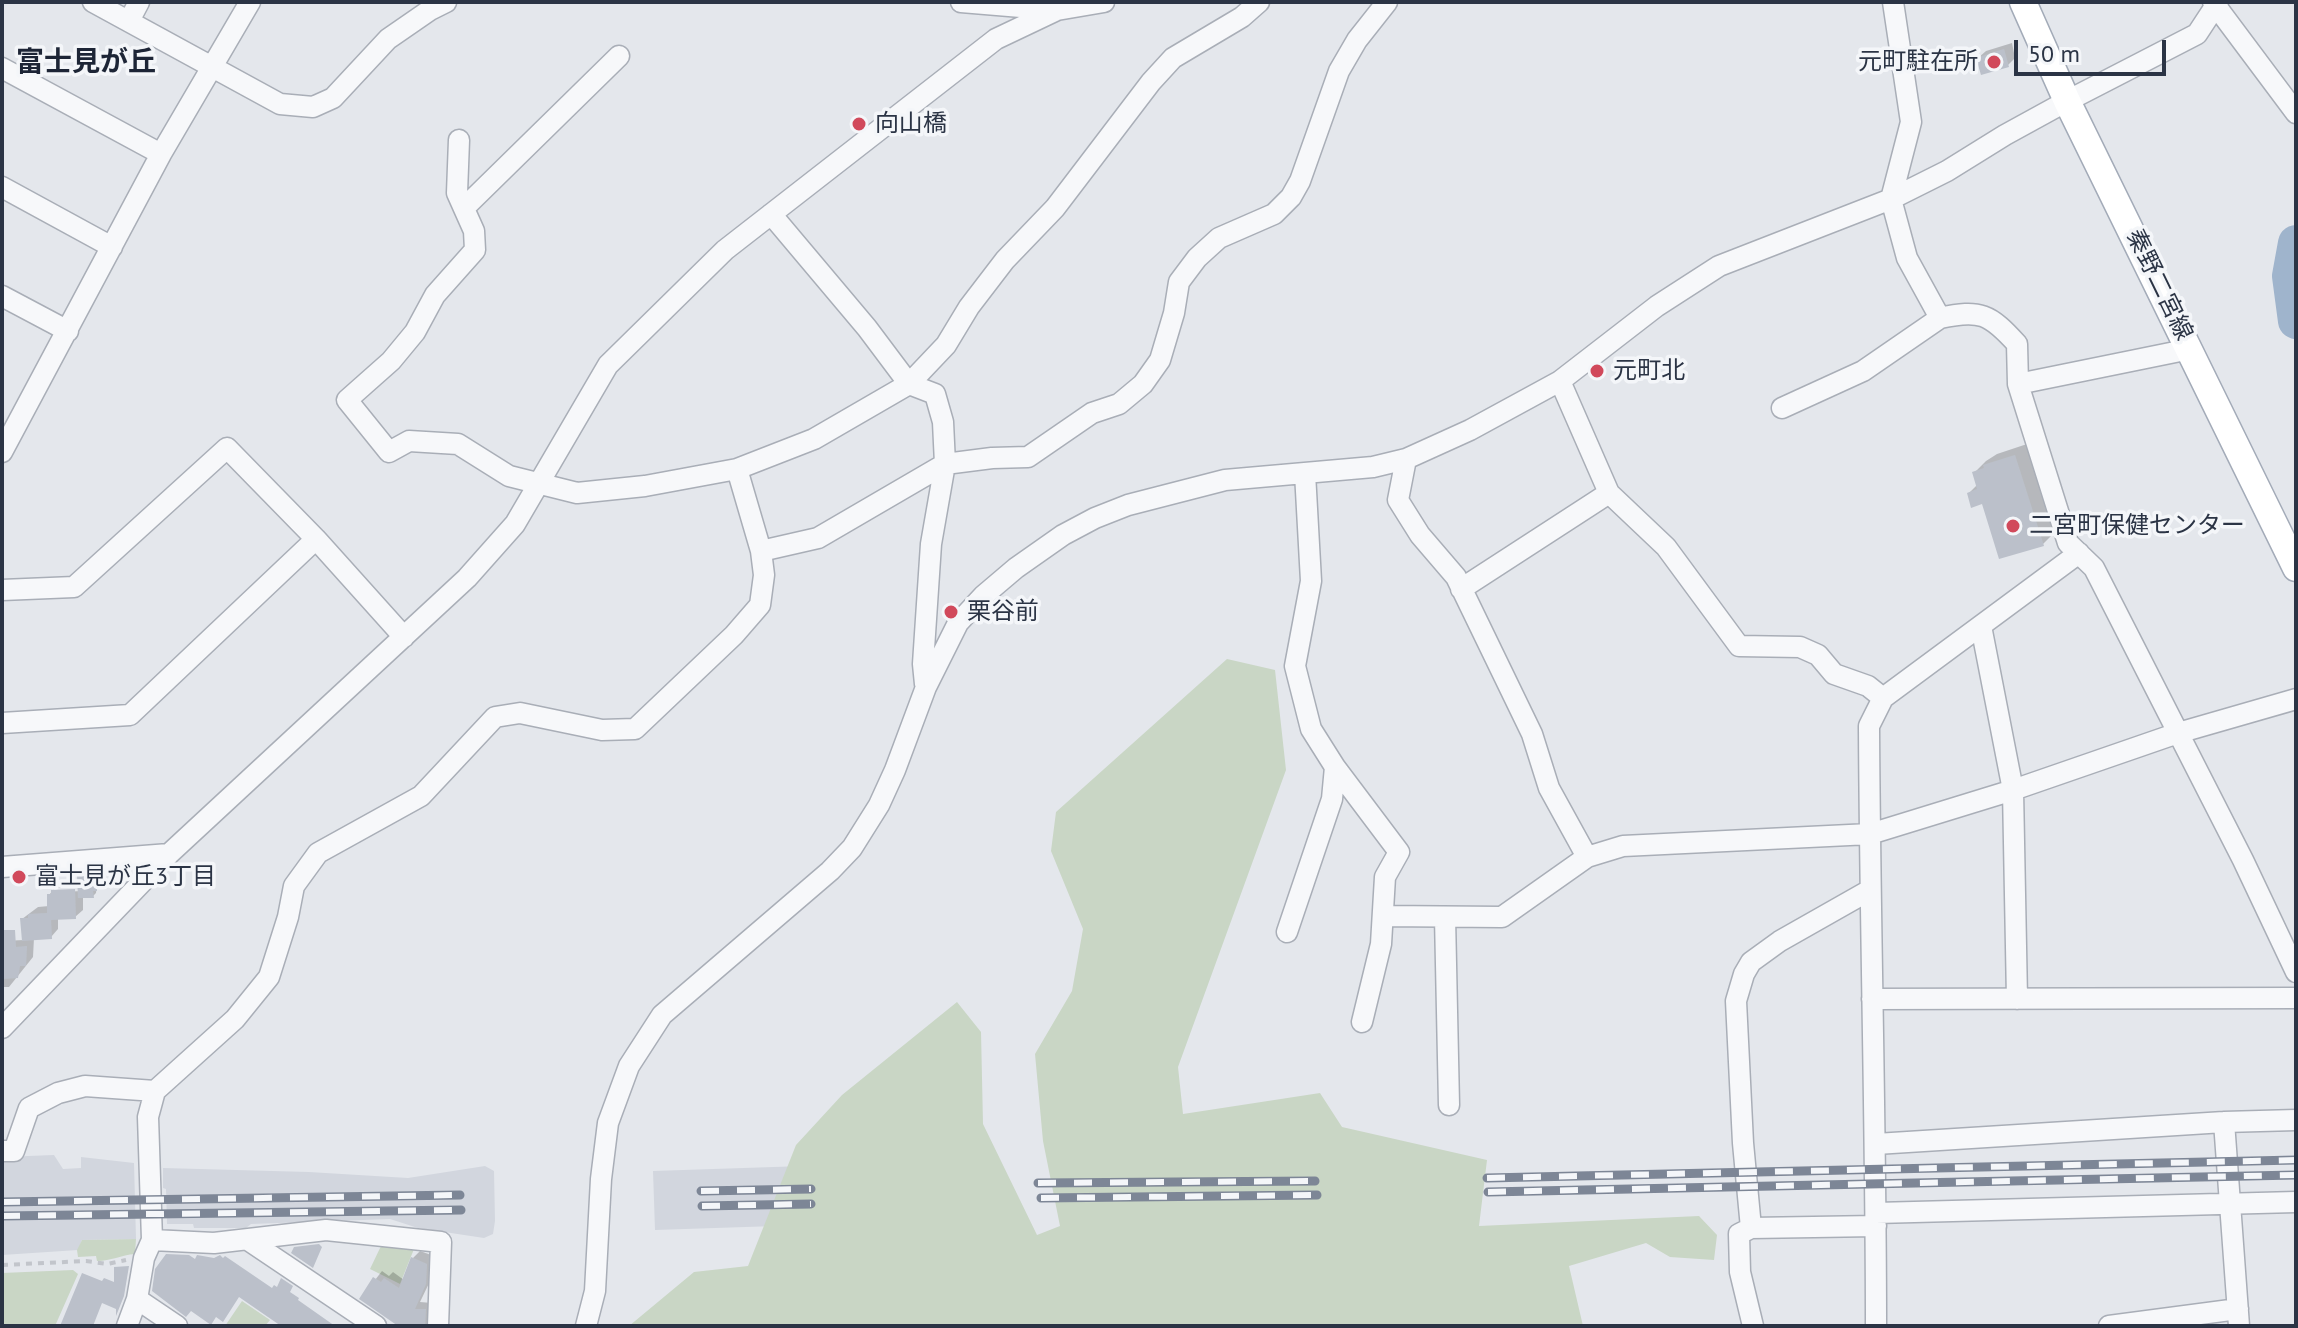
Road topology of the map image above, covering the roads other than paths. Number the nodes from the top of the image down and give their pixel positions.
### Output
1 (93, 2) edge
2 (139, 2) edge
3 (250, 2) edge
4 (446, 2) edge
5 (961, 2) edge
6 (1104, 2) edge
7 (1259, 2) edge
8 (1387, 2) edge
9 (1893, 2) edge
10 (2023, 2) edge
11 (2215, 3) edge
12 (1057, 10) junction
13 (129, 21) junction
14 (619, 56) dead end
15 (213, 66) junction
16 (2, 68) edge
17 (2067, 101) junction
18 (2296, 113) edge
19 (459, 140) dead end
20 (161, 154) junction
21 (2, 187) edge
22 (1891, 199) junction
23 (464, 208) junction
24 (771, 214) junction
25 (112, 247) junction
26 (2, 296) edge
27 (1940, 318) junction
28 (68, 331) junction
29 (2190, 349) junction
30 (1560, 381) junction
31 (909, 384) junction
32 (2018, 384) junction
33 (1782, 408) dead end
34 (8, 431) edge
35 (2, 452) edge
36 (1406, 459) junction
37 (945, 464) junction
38 (737, 469) junction
39 (1305, 473) junction
40 (538, 482) junction
41 (1609, 493) junction
42 (316, 539) junction
43 (761, 551) junction
44 (2079, 553) junction
45 (2296, 568) edge
46 (1461, 589) junction
47 (2, 590) edge
48 (1981, 626) junction
49 (404, 637) junction
50 (926, 687) junction
51 (1883, 698) junction
52 (2296, 699) edge
53 (2, 723) edge
54 (2178, 733) junction
55 (1335, 767) junction
56 (2013, 790) junction
57 (1870, 834) junction
58 (169, 854) junction
59 (1587, 857) junction
60 (2, 867) edge
61 (1870, 890) junction
62 (1383, 916) junction
63 (1445, 917) junction
64 (1287, 932) dead end
65 (2296, 972) edge
66 (2296, 998) edge
67 (1872, 999) junction
68 (2017, 999) junction
69 (12, 1007) edge
70 (1362, 1022) dead end
71 (2, 1028) edge
72 (155, 1091) junction
73 (1449, 1105) dead end
74 (2296, 1120) edge
75 (2224, 1122) junction
76 (1876, 1144) junction
77 (2, 1151) edge
78 (2296, 1202) edge
79 (2230, 1204) junction
80 (1876, 1219) junction
81 (1751, 1228) junction
82 (248, 1240) junction
83 (148, 1249) junction
84 (137, 1299) junction
85 (2238, 1318) edge
86 (127, 1326) edge
87 (177, 1326) edge
88 (376, 1326) edge
89 (438, 1326) edge
90 (586, 1326) edge
91 (1753, 1326) edge
92 (1876, 1326) edge
93 (2109, 1326) edge

1 - 13 street
2 - 13 street
3 - 15 street
4 - 15 street
5 - 12 street
6 - 12 street
7 - 31 street
8 - 37 street
9 - 22 street
10 - 17 main road, 秦野二宮線
11 - 17 street
11 - 18 street
12 - 24 street
13 - 15 street
14 - 23 street
15 - 20 street
16 - 20 street
17 - 22 street
17 - 29 main road, 秦野二宮線
19 - 23 street
20 - 25 street
21 - 25 street
22 - 27 street
22 - 30 street
23 - 40 street
24 - 31 street
24 - 40 street
25 - 28 street
26 - 28 street
27 - 32 street
27 - 33 street
28 - 34 street
29 - 32 street
29 - 45 main road, 秦野二宮線
30 - 36 street
30 - 41 street
31 - 37 street
31 - 38 street
32 - 44 street
34 - 35 street
36 - 39 street
36 - 46 street
37 - 43 street
37 - 50 street
38 - 40 street
38 - 43 street
39 - 50 street
39 - 55 street
40 - 49 street
41 - 46 street
41 - 51 street
42 - 47 street
42 - 49 street
42 - 53 street
43 - 72 street
44 - 48 street
44 - 54 street
46 - 59 street
48 - 51 street
48 - 56 street
49 - 58 street
50 - 90 street
51 - 57 street
52 - 54 street
54 - 56 street
54 - 65 street
55 - 62 street
55 - 64 street
56 - 57 street
56 - 68 street
57 - 59 street
57 - 61 street
58 - 60 street
58 - 69 street
59 - 63 street
61 - 67 street
61 - 81 street
62 - 63 street
62 - 70 street
63 - 73 street
66 - 68 street
67 - 68 street
67 - 76 street
69 - 71 street
72 - 77 street
72 - 83 street
74 - 75 street
75 - 76 street
75 - 79 street
76 - 80 street
78 - 79 street
79 - 80 street
79 - 85 street
80 - 81 street
80 - 92 street
81 - 91 street
82 - 83 street
82 - 88 street
82 - 89 street
83 - 84 street
84 - 86 street
84 - 87 street
85 - 93 street

